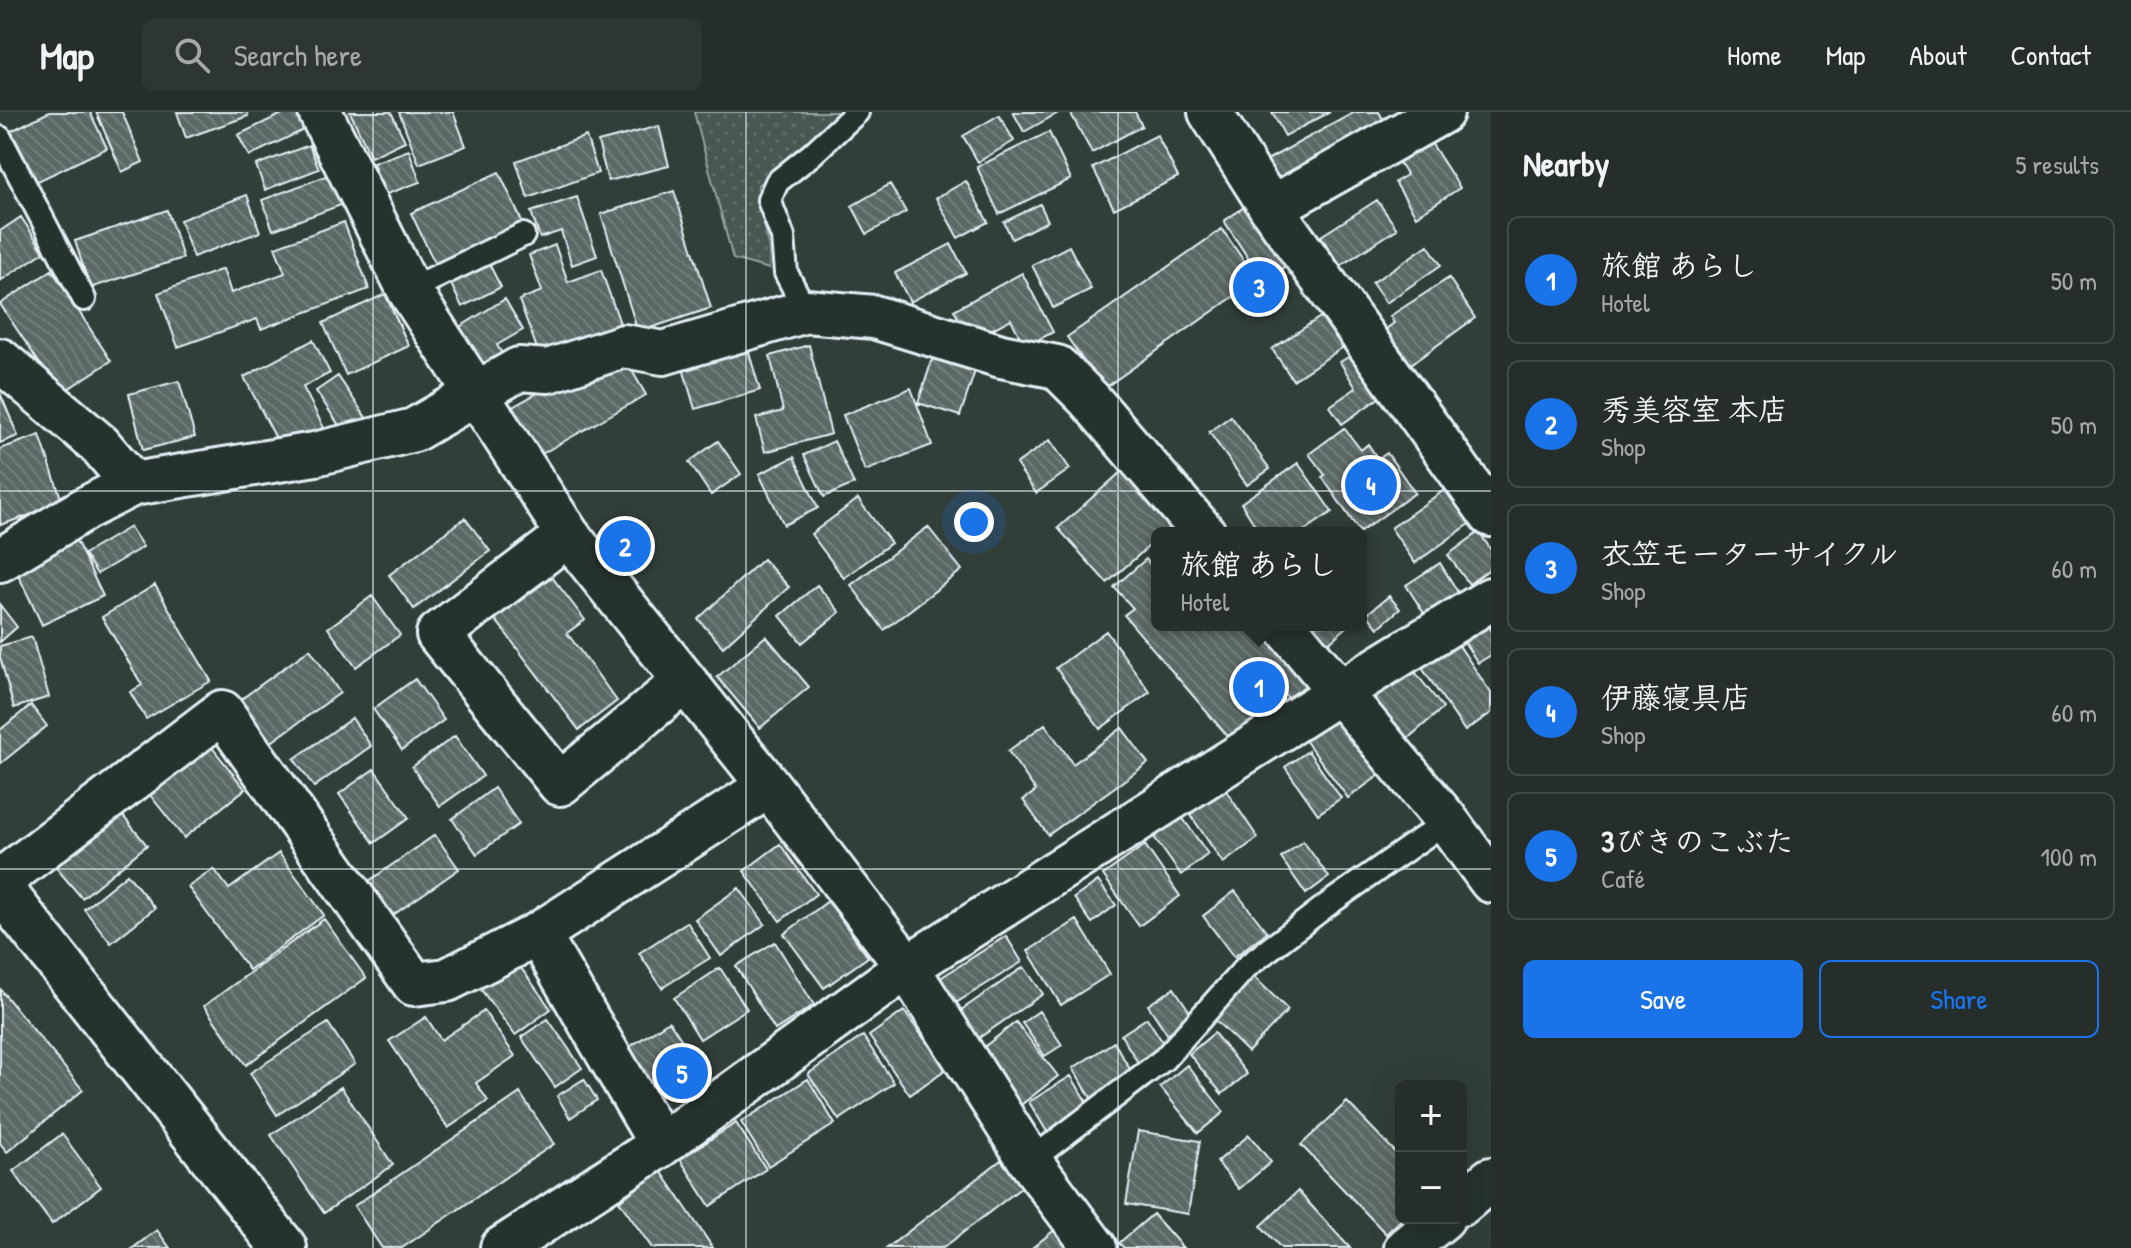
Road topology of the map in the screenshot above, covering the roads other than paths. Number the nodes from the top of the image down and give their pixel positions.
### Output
1 (320, 112) edge
2 (857, 112) edge
3 (1210, 112) edge
4 (1442, 112) edge
5 (0, 138) edge
6 (1271, 208) junction
7 (523, 235) dead end
8 (409, 290) junction
9 (84, 299) dead end
10 (806, 311) junction
11 (0, 360) edge
12 (476, 396) junction
13 (133, 484) junction
14 (1491, 515) edge
15 (1199, 527) edge
16 (568, 535) junction
17 (0, 560) edge
18 (1491, 599) edge
19 (1289, 631) edge
20 (685, 681) junction
21 (1341, 691) junction
22 (769, 786) junction
23 (1447, 821) junction
24 (0, 881) edge
25 (1491, 881) edge
26 (0, 888) edge
27 (538, 934) junction
28 (907, 967) junction
29 (661, 1145) junction
30 (1030, 1161) junction
31 (1491, 1179) edge
32 (1467, 1199) edge
33 (1436, 1224) edge
34 (284, 1248) edge
35 (502, 1248) edge
36 (1095, 1248) edge
37 (1406, 1248) edge

1 - 8 street
2 - 10 lane
3 - 6 street
4 - 6 street
5 - 9 lane
6 - 14 street
7 - 8 lane
8 - 12 street
10 - 12 street
10 - 15 street
11 - 13 street
12 - 13 street
12 - 16 street
13 - 17 street
16 - 20 street
16 - 20 street
18 - 21 street
19 - 21 street
20 - 22 street
21 - 23 street
21 - 28 street
22 - 27 street
22 - 28 street
23 - 25 street
23 - 30 lane
24 - 27 street
26 - 34 street
27 - 29 street
28 - 29 street
28 - 30 street
29 - 35 street
30 - 36 street
31 - 32 street
33 - 37 street

